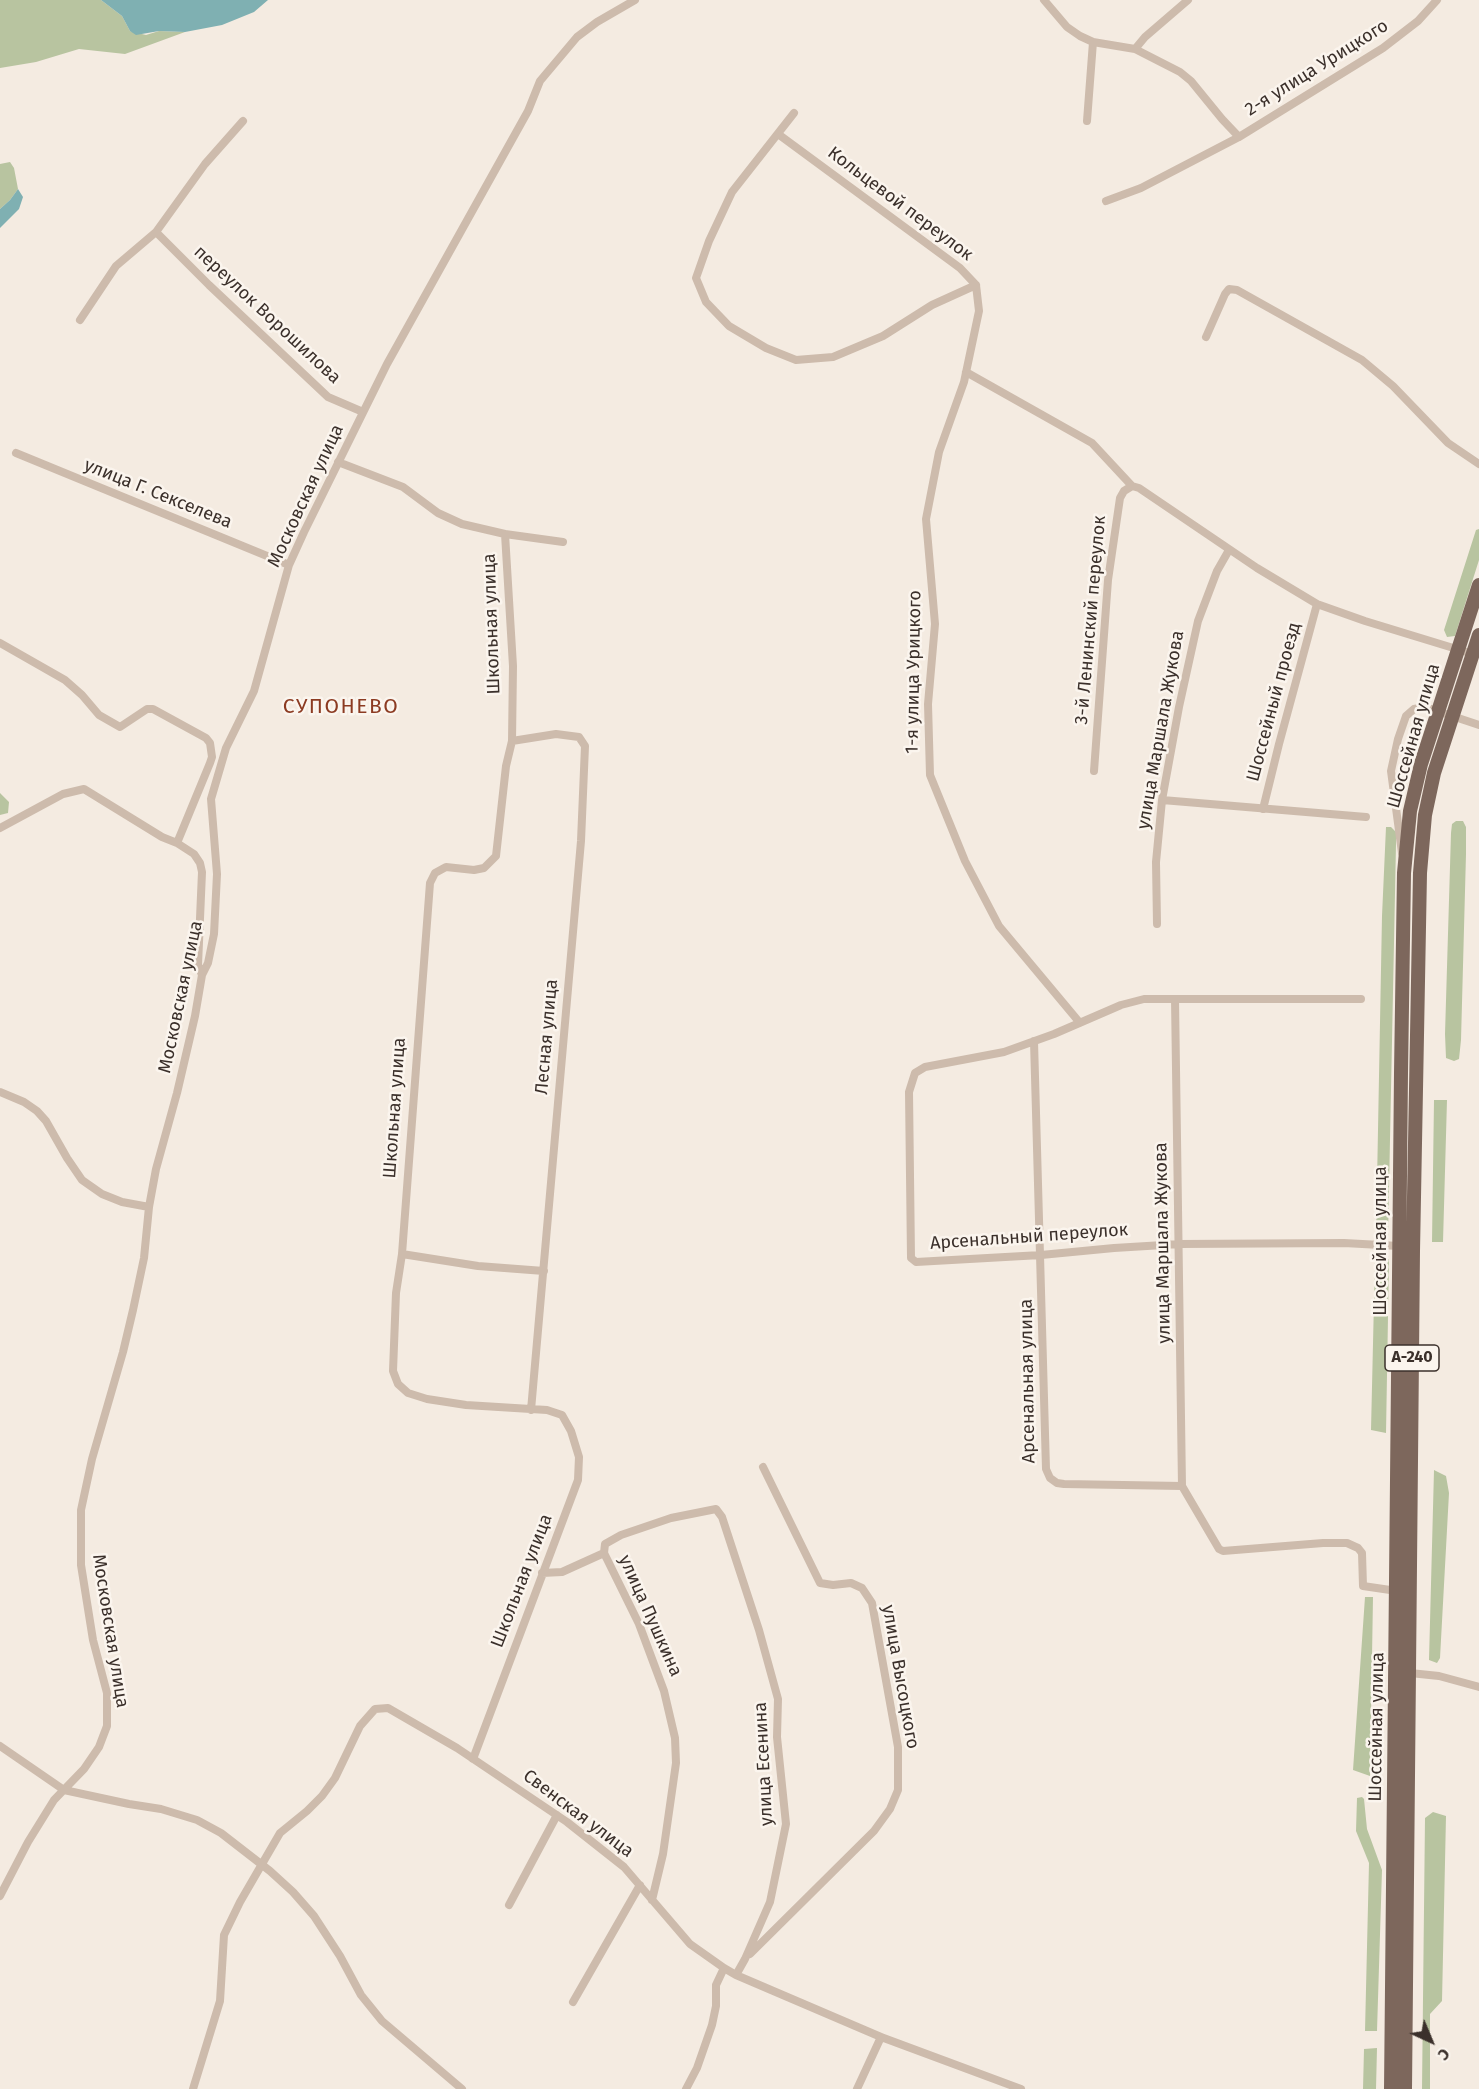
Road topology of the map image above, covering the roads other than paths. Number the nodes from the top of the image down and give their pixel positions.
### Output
1 (635, 0) edge
2 (1044, 0) edge
3 (1188, 0) edge
4 (1437, 0) edge
5 (1093, 42) junction
6 (1135, 49) junction
7 (794, 113) dead end
8 (243, 121) dead end
9 (1087, 122) dead end
10 (778, 134) junction
11 (1239, 137) junction
12 (1106, 201) dead end
13 (156, 232) junction
14 (976, 285) junction
15 (80, 320) dead end
16 (1206, 337) dead end
17 (966, 372) junction
18 (363, 412) junction
19 (16, 453) dead end
20 (338, 462) junction
21 (1479, 464) edge
22 (1132, 486) junction
23 (505, 534) junction
24 (563, 542) dead end
25 (1229, 550) junction
26 (289, 565) junction
27 (1479, 585) edge
28 (1317, 604) junction
29 (1479, 635) edge
30 (0, 643) edge
31 (1458, 649) junction
32 (1473, 654) junction
33 (1436, 712) junction
34 (1451, 717) junction
35 (1479, 724) edge
36 (512, 741) junction
37 (1094, 771) dead end
38 (1162, 800) junction
39 (1263, 809) junction
40 (1366, 817) dead end
41 (0, 828) edge
42 (177, 843) junction
43 (1404, 873) junction
44 (1157, 924) dead end
45 (202, 975) junction
46 (1175, 999) junction
47 (1361, 999) dead end
48 (1080, 1023) junction
49 (1034, 1041) junction
50 (0, 1092) edge
51 (149, 1207) junction
52 (1180, 1244) junction
53 (1399, 1246) junction
54 (402, 1254) junction
55 (1041, 1255) junction
56 (544, 1271) junction
57 (531, 1410) junction
58 (763, 1467) dead end
59 (1182, 1486) junction
60 (604, 1553) junction
61 (542, 1573) junction
62 (1397, 1591) junction
63 (1410, 1673) junction
64 (1479, 1687) edge
65 (0, 1746) edge
66 (473, 1759) junction
67 (64, 1790) junction
68 (557, 1815) junction
69 (260, 1864) junction
70 (640, 1885) junction
71 (0, 1896) edge
72 (651, 1900) junction
73 (509, 1905) dead end
74 (745, 1959) junction
75 (724, 1968) junction
76 (736, 1975) junction
77 (573, 2002) dead end
78 (882, 2037) junction
79 (193, 2089) edge
80 (462, 2089) edge
81 (686, 2089) edge
82 (857, 2089) edge
83 (1021, 2089) edge
84 (1391, 2089) edge
85 (1405, 2089) edge

1 - 18 street, Московская улица
2 - 5 street, 2-я улица Урицкого
3 - 6 street
4 - 11 street, 2-я улица Урицкого
5 - 6 street, 2-я улица Урицкого
5 - 9 street
6 - 11 street, 2-я улица Урицкого
7 - 10 street, Кольцевой переулок
8 - 13 street
10 - 14 street, Кольцевой переулок
10 - 14 street, Кольцевой переулок
11 - 12 street, 2-я улица Урицкого
13 - 15 street
13 - 18 street, переулок Ворошилова
14 - 17 street, 1-я улица Урицкого
16 - 21 street
17 - 22 street
17 - 48 street, 1-я улица Урицкого
18 - 20 street, Московская улица
19 - 26 street, улица Г. Секселева
20 - 23 street, Школьная улица
20 - 26 street, Московская улица
22 - 25 street
22 - 37 street, 3-й Ленинский переулок
23 - 24 street
23 - 36 street, Школьная улица
25 - 28 street
25 - 38 street, улица Маршала Жукова
26 - 45 street, Московская улица
27 - 31 main road, Шоссейная улица / А-240
28 - 31 street
28 - 39 street, Шоссейный проезд
29 - 32 main road, Шоссейная улица / А-240
30 - 42 street
31 - 32 street
31 - 33 main road, Шоссейная улица / А-240
32 - 34 main road, Шоссейная улица / А-240
33 - 34 street
33 - 43 main road, Шоссейная улица / А-240
33 - 43 street
34 - 35 street
34 - 63 main road, Шоссейная улица / А-240
36 - 54 street, Школьная улица
36 - 56 street, Лесная улица
38 - 39 street
38 - 44 street, улица Маршала Жукова
39 - 40 street
41 - 42 street
42 - 45 street
43 - 53 main road, Шоссейная улица / А-240
45 - 51 street, Московская улица
46 - 47 street, Арсенальный переулок
46 - 48 street, Арсенальный переулок
46 - 52 street, улица Маршала Жукова
48 - 49 street, Арсенальный переулок
49 - 55 street, Арсенальная улица
49 - 55 street, Арсенальный переулок
50 - 51 street
51 - 67 street, Московская улица
52 - 53 street, Арсенальный переулок
52 - 55 street, Арсенальный переулок
52 - 59 street, улица Маршала Жукова
53 - 62 main road, Шоссейная улица / А-240
54 - 56 street
54 - 57 street, Школьная улица
55 - 59 street, Арсенальная улица
56 - 57 street, Лесная улица
57 - 61 street, Школьная улица
58 - 74 street, улица Высоцкого
59 - 62 street
60 - 61 street, улица Пушкина
60 - 72 street, улица Пушкина
60 - 74 street, улица Есенина
61 - 66 street, Школьная улица
62 - 84 main road, Шоссейная улица / А-240
63 - 64 street
63 - 85 main road, Шоссейная улица / А-240
65 - 67 street
66 - 68 street, Свенская улица
66 - 69 street, Свенская улица
67 - 69 street
67 - 71 street, Московская улица
68 - 70 street, Свенская улица
68 - 73 street
69 - 79 street
69 - 80 street
70 - 72 street, Свенская улица
70 - 77 street
72 - 75 street, Свенская улица
74 - 76 street, улица Есенина
75 - 76 street, Свенская улица
75 - 81 street
76 - 78 street, Свенская улица
78 - 82 street
78 - 83 street, Свенская улица

